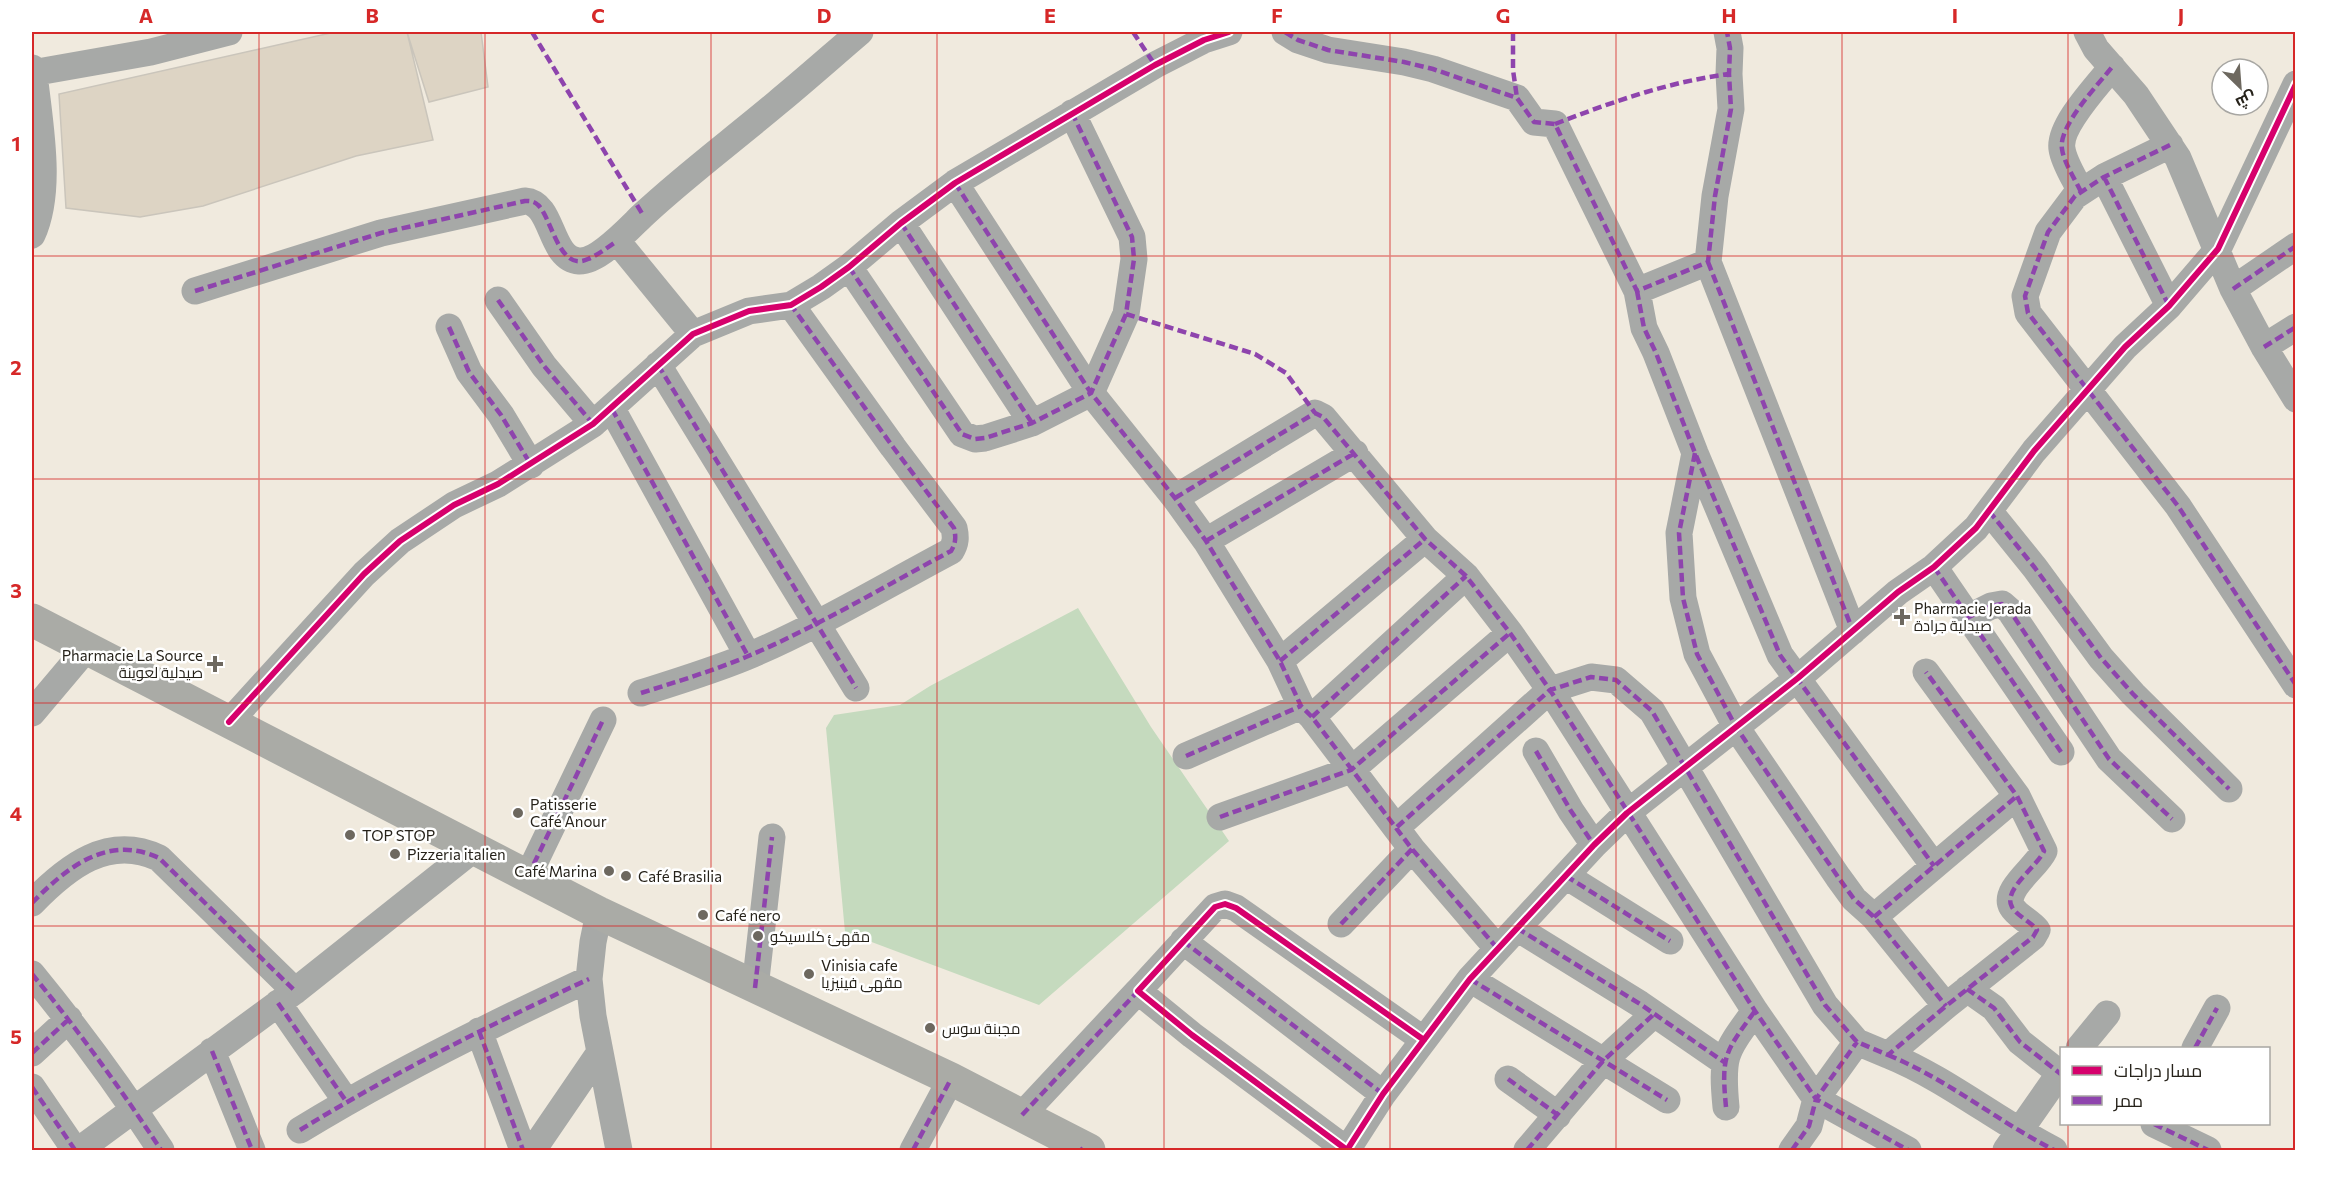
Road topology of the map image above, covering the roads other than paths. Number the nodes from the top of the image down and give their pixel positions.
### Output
1 (230, 32) edge
2 (860, 32) edge
3 (1228, 32) edge
4 (1285, 32) edge
5 (1728, 32) edge
6 (2087, 32) edge
7 (2112, 67) junction
8 (32, 71) edge
9 (2295, 84) edge
10 (1072, 113) junction
11 (2170, 145) junction
12 (2104, 177) junction
13 (955, 183) junction
14 (2081, 192) junction
15 (901, 223) junction
16 (32, 235) edge
17 (617, 241) junction
18 (2295, 246) edge
19 (2218, 249) junction
20 (1708, 262) junction
21 (849, 267) junction
22 (2233, 289) junction
23 (195, 291) dead end
24 (1637, 291) junction
25 (498, 300) dead end
26 (791, 305) junction
27 (2169, 306) junction
28 (449, 327) dead end
29 (2295, 327) edge
30 (693, 334) junction
31 (2264, 347) junction
32 (658, 365) junction
33 (2087, 391) junction
34 (1091, 393) junction
35 (2295, 399) edge
36 (602, 416) junction
37 (1032, 423) junction
38 (1355, 453) junction
39 (1695, 453) junction
40 (531, 465) junction
41 (1175, 498) junction
42 (1989, 511) junction
43 (1425, 539) junction
44 (1206, 541) junction
45 (1934, 567) junction
46 (1466, 576) junction
47 (1969, 617) junction
48 (32, 621) edge
49 (817, 623) junction
50 (1853, 631) junction
51 (1510, 633) junction
52 (86, 649) junction
53 (748, 656) junction
54 (1280, 661) junction
55 (1926, 672) dead end
56 (1798, 678) junction
57 (2295, 685) edge
58 (856, 688) dead end
59 (1550, 690) junction
60 (641, 693) dead end
61 (1306, 711) junction
62 (32, 713) edge
63 (603, 720) dead end
64 (229, 722) junction
65 (1736, 727) junction
66 (1536, 752) dead end
67 (2061, 752) dead end
68 (1186, 756) dead end
69 (1685, 769) junction
70 (1351, 770) junction
71 (2229, 789) dead end
72 (2017, 796) junction
73 (1627, 813) junction
74 (1220, 817) dead end
75 (2172, 819) dead end
76 (772, 837) dead end
77 (1405, 838) junction
78 (1594, 845) junction
79 (475, 848) junction
80 (1934, 866) junction
81 (528, 876) junction
82 (1566, 876) junction
83 (32, 903) edge
84 (600, 913) junction
85 (1874, 916) junction
86 (1341, 924) dead end
87 (1517, 928) junction
88 (1183, 940) junction
89 (1670, 941) dead end
90 (1497, 948) junction
91 (32, 974) edge
92 (589, 979) junction
93 (1470, 979) junction
94 (755, 988) junction
95 (1967, 989) junction
96 (1138, 991) junction
97 (286, 997) junction
98 (1946, 1006) junction
99 (2217, 1008) dead end
100 (1755, 1011) junction
101 (1654, 1014) junction
102 (2107, 1014) dead end
103 (69, 1019) junction
104 (479, 1031) junction
105 (1424, 1040) junction
106 (1857, 1042) junction
107 (2080, 1047) edge
108 (2196, 1047) edge
109 (212, 1051) junction
110 (32, 1053) edge
111 (600, 1053) junction
112 (1888, 1055) junction
113 (1603, 1061) junction
114 (1724, 1062) junction
115 (2060, 1073) edge
116 (951, 1079) junction
117 (1508, 1079) dead end
118 (32, 1087) edge
119 (1383, 1095) junction
120 (1816, 1099) junction
121 (1667, 1100) dead end
122 (346, 1101) junction
123 (1726, 1107) dead end
124 (135, 1110) junction
125 (1022, 1114) junction
126 (1558, 1114) junction
127 (2157, 1125) edge
128 (300, 1130) dead end
129 (2012, 1142) edge
130 (77, 1150) edge
131 (161, 1150) edge
132 (252, 1150) edge
133 (523, 1150) edge
134 (533, 1150) edge
135 (619, 1150) edge
136 (914, 1150) edge
137 (1084, 1150) edge
138 (1527, 1150) edge
139 (1792, 1150) edge
140 (1908, 1150) edge
141 (2054, 1150) edge
142 (2208, 1150) edge

1 - 8 street
2 - 17 street
3 - 10 street
4 - 24 street
5 - 20 street
6 - 7 street
7 - 11 street
7 - 14 street
8 - 16 street
9 - 19 street
10 - 13 street
10 - 34 street
11 - 12 street
11 - 19 street
12 - 14 street
12 - 27 street
13 - 15 street
13 - 34 street
14 - 33 street
15 - 21 street
15 - 37 street
17 - 23 street
17 - 30 street
18 - 22 street
19 - 22 street
19 - 27 street
20 - 24 street
20 - 50 street
21 - 26 street
21 - 37 street
22 - 31 street
24 - 39 street
25 - 36 street
26 - 30 street
26 - 49 street
27 - 33 street
28 - 40 street
29 - 31 street
30 - 32 street
31 - 35 street
32 - 36 street
32 - 49 street
33 - 42 street
33 - 57 street
34 - 37 street
34 - 41 street
36 - 40 street
36 - 53 street
38 - 41 street
38 - 43 street
38 - 44 street
39 - 56 street
39 - 65 street
40 - 64 street
41 - 44 street
42 - 45 street
42 - 71 street
43 - 46 street
43 - 54 street
44 - 54 street
45 - 47 street
45 - 50 street
46 - 51 street
46 - 61 street
47 - 67 street
47 - 75 street
48 - 52 main road
49 - 53 street
49 - 58 street
50 - 56 street
51 - 59 street
51 - 70 street
52 - 62 street
52 - 64 main road
53 - 60 street
54 - 61 street
55 - 72 street
56 - 65 street
56 - 80 street
59 - 69 street
59 - 73 street
59 - 77 street
61 - 68 street
61 - 70 street
63 - 81 street
64 - 79 main road
65 - 69 street
65 - 85 street
66 - 78 street
69 - 73 street
69 - 106 street
70 - 74 street
70 - 77 street
72 - 80 street
72 - 95 street
73 - 78 street
73 - 100 street
76 - 94 street
77 - 86 street
77 - 90 street
78 - 82 street
79 - 81 main road
79 - 97 street
80 - 85 street
81 - 84 main road
82 - 87 street
82 - 89 street
83 - 97 street
84 - 92 street
84 - 94 main road
85 - 98 street
87 - 90 street
87 - 101 street
88 - 96 street
88 - 105 street
88 - 119 street
90 - 93 street
91 - 103 street
92 - 104 street
92 - 111 street
93 - 105 street
93 - 113 street
94 - 116 main road
95 - 98 street
95 - 115 street
96 - 119 street
96 - 125 street
97 - 109 street
97 - 122 street
98 - 112 street
99 - 108 street
100 - 114 street
100 - 120 street
101 - 113 street
101 - 114 street
102 - 107 street
103 - 110 street
103 - 124 street
104 - 122 street
104 - 133 street
105 - 119 street
106 - 112 street
106 - 120 street
109 - 124 street
109 - 132 street
111 - 134 street
111 - 135 street
112 - 129 street
113 - 121 street
113 - 126 street
114 - 123 street
115 - 129 street
116 - 125 main road
116 - 136 street
117 - 126 street
118 - 130 street
120 - 139 street
120 - 140 street
122 - 128 street
124 - 130 street
124 - 131 street
125 - 137 main road
126 - 138 street
127 - 142 street
129 - 141 street

